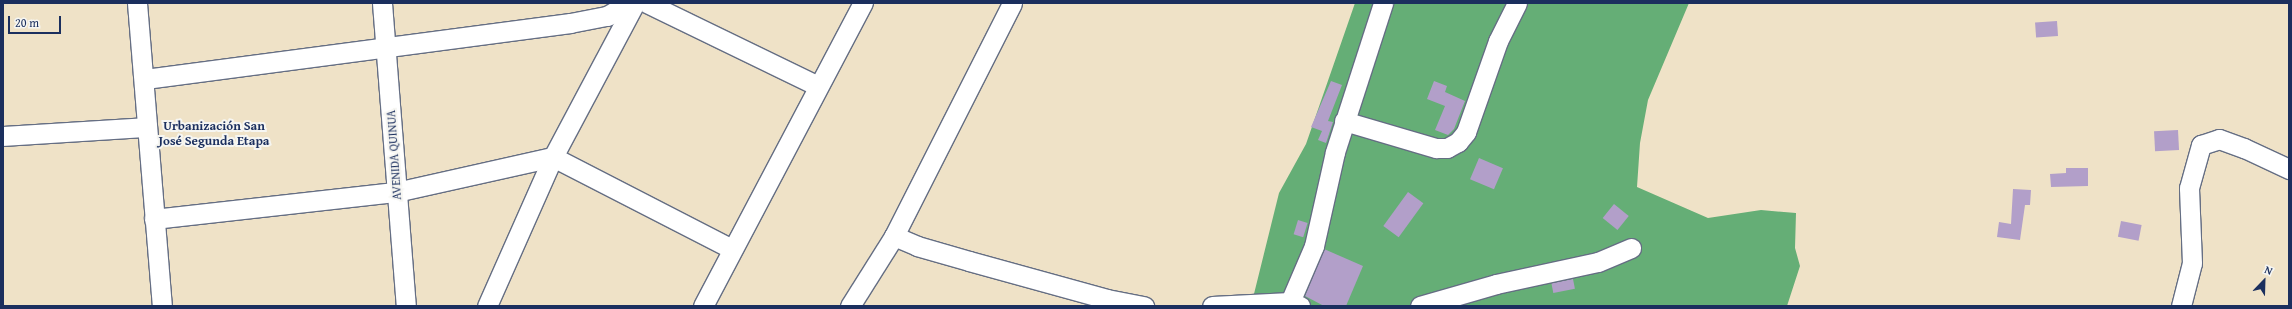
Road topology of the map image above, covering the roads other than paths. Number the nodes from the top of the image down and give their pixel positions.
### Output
1 (138, 3) edge
2 (382, 3) edge
3 (629, 3) edge
4 (635, 3) edge
5 (647, 3) edge
6 (864, 3) edge
7 (1012, 3) edge
8 (1383, 3) edge
9 (1517, 3) edge
10 (387, 45) junction
11 (145, 79) junction
12 (818, 86) junction
13 (1344, 121) junction
14 (147, 127) junction
15 (3, 136) edge
16 (553, 157) junction
17 (2289, 169) edge
18 (396, 192) junction
19 (154, 219) junction
20 (894, 236) junction
21 (1631, 248) dead end
22 (732, 249) junction
23 (1295, 304) edge
24 (162, 306) edge
25 (406, 306) edge
26 (487, 306) edge
27 (703, 306) edge
28 (850, 306) edge
29 (1144, 306) edge
30 (1212, 306) edge
31 (1420, 306) edge
32 (2181, 306) edge

1 - 11 street
2 - 10 street, AVENIDA QUINUA
3 - 10 street
4 - 16 street
5 - 12 street
6 - 12 street
7 - 20 street
8 - 13 street
9 - 13 street
10 - 11 street
10 - 18 street, AVENIDA QUINUA
11 - 14 street
12 - 22 street
13 - 23 street
14 - 15 street
14 - 19 street
16 - 18 street
16 - 22 street
16 - 26 street
17 - 32 street
18 - 19 street
18 - 25 street, AVENIDA QUINUA
19 - 24 street
20 - 28 street
20 - 29 street
21 - 31 street
22 - 27 street
23 - 30 street

